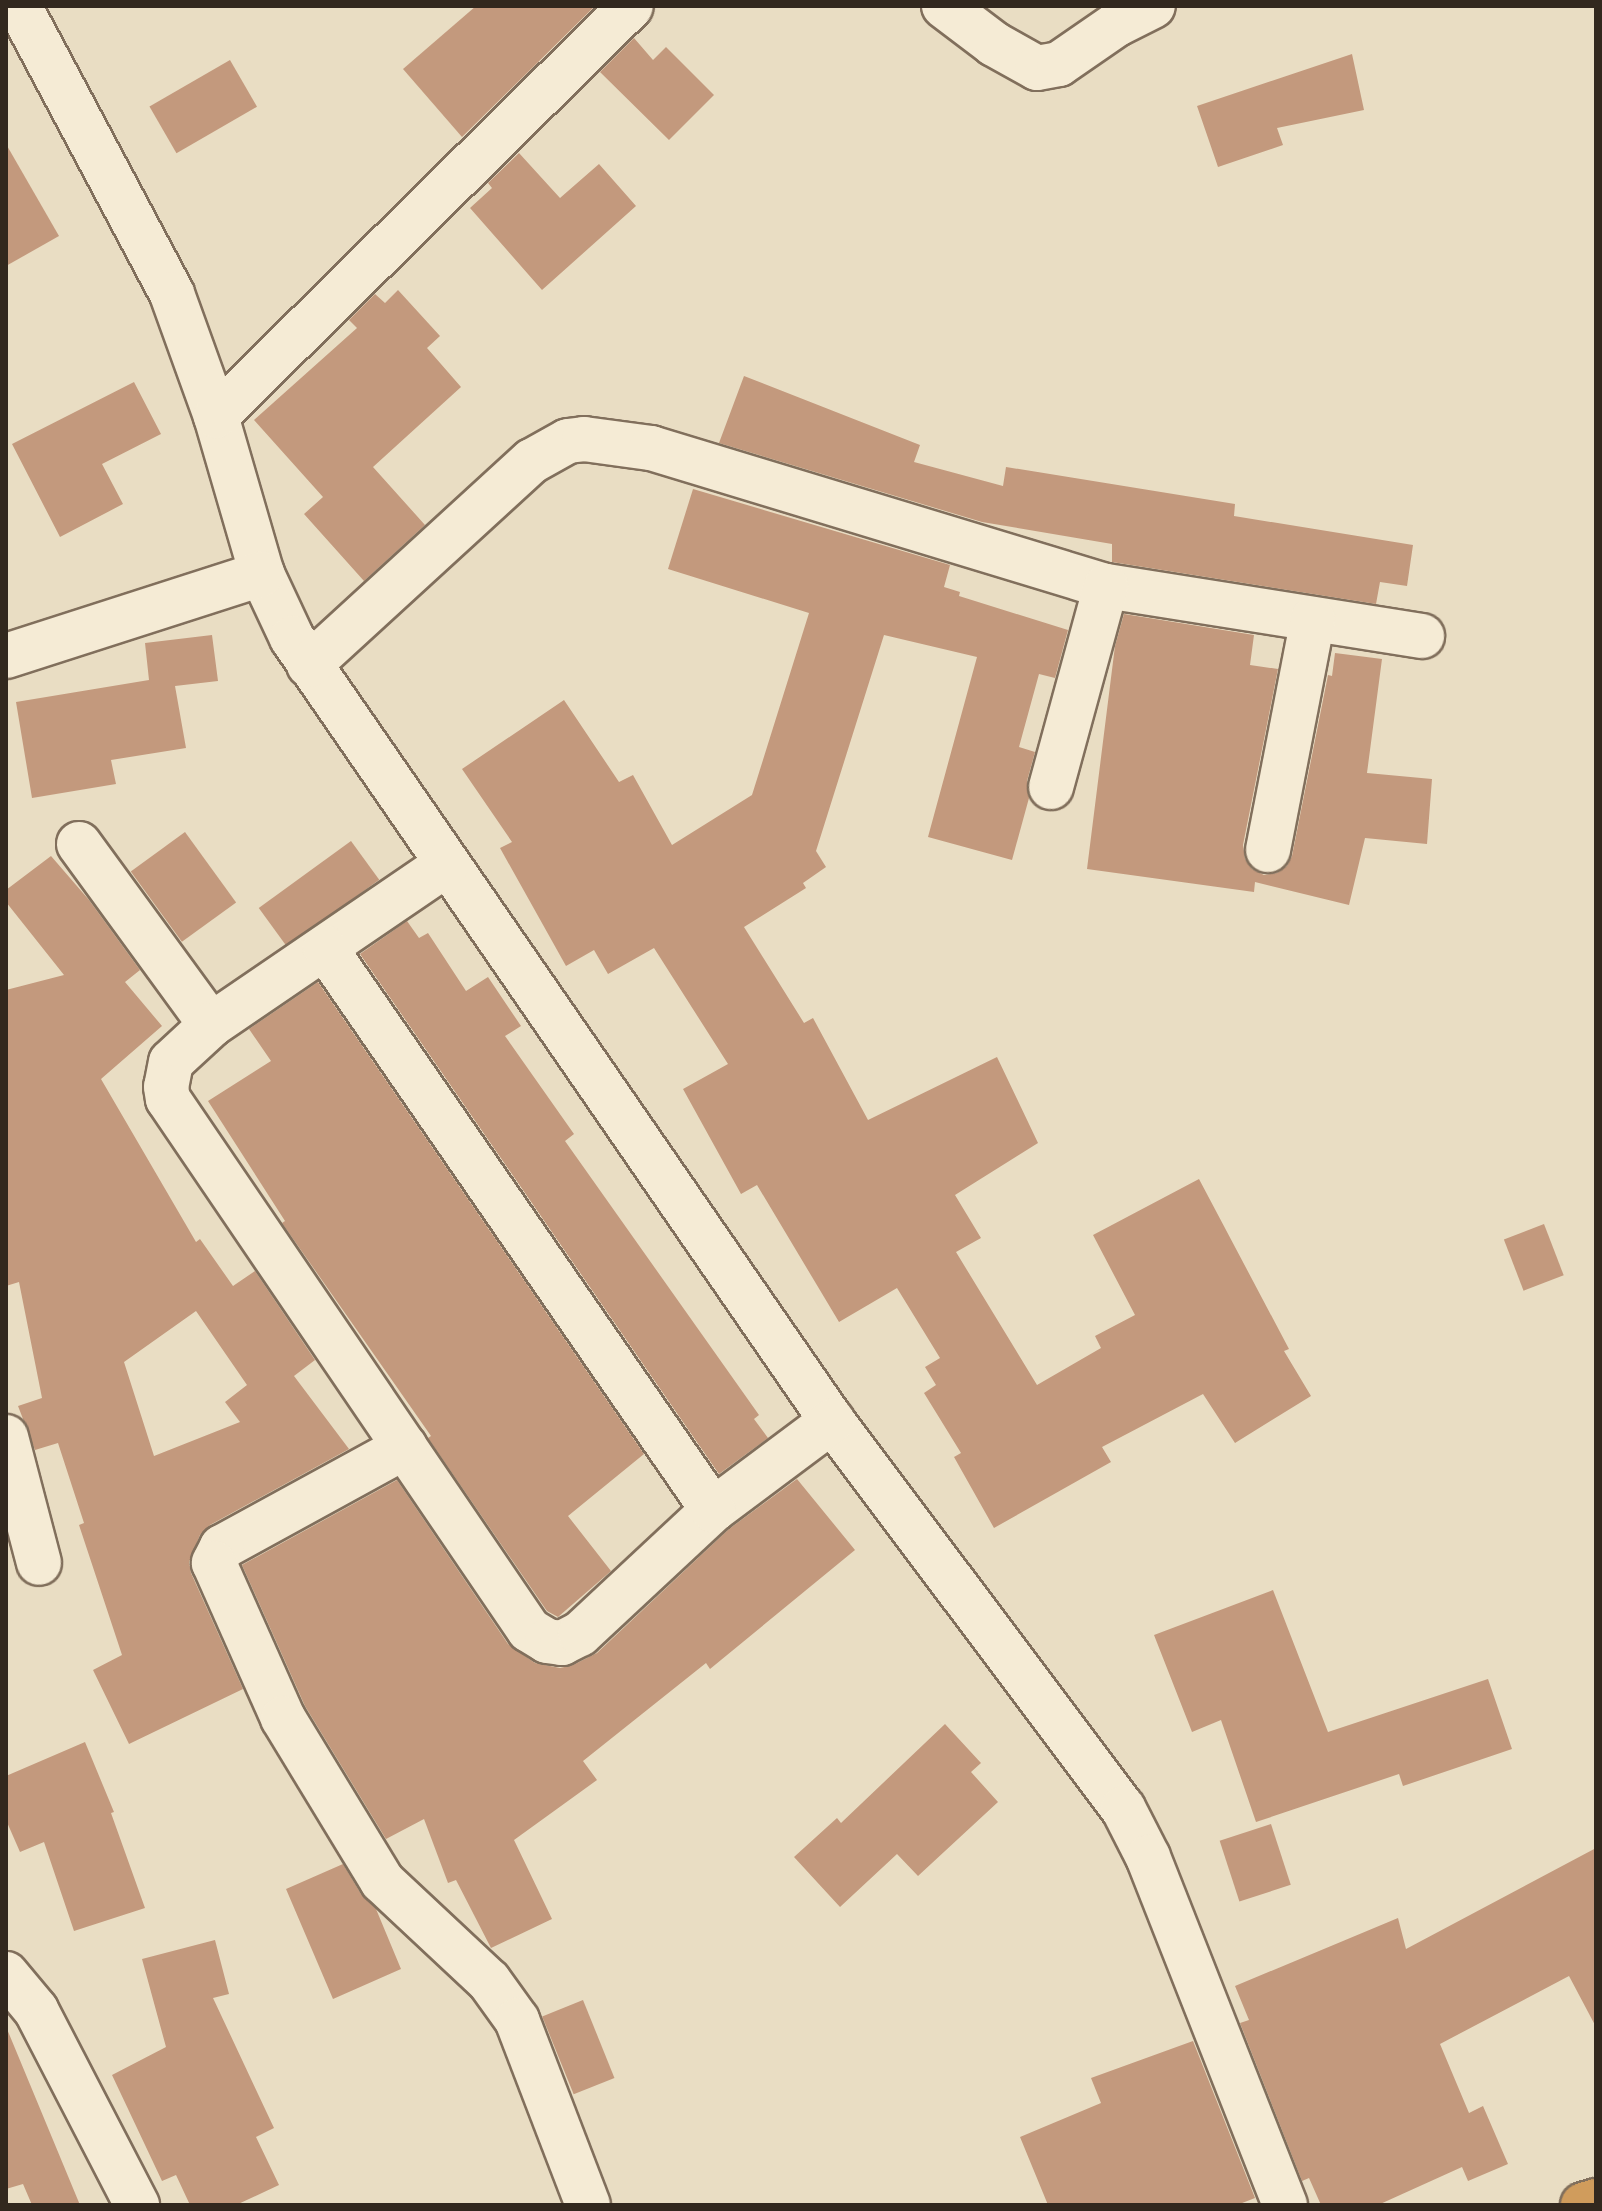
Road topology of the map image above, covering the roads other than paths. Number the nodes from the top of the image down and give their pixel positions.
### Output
1 (631, 6) edge
2 (944, 6) edge
3 (1153, 6) edge
4 (33, 13) edge
5 (216, 416) junction
6 (262, 574) junction
7 (1106, 586) junction
8 (1313, 619) junction
9 (1422, 636) dead end
10 (6, 656) edge
11 (309, 665) junction
12 (1051, 787) dead end
13 (79, 844) dead end
14 (1268, 850) dead end
15 (447, 864) junction
16 (325, 948) junction
17 (211, 1025) junction
18 (832, 1421) junction
19 (6, 1437) edge
20 (405, 1447) junction
21 (713, 1510) junction
22 (39, 1563) dead end
23 (6, 1974) edge
24 (1596, 2201) edge
25 (137, 2205) edge
26 (588, 2205) edge
27 (1285, 2205) edge
28 (1583, 2205) edge

1 - 5 street
2 - 3 street
4 - 5 street
5 - 6 street
6 - 10 street
6 - 11 street
7 - 8 street
7 - 11 street
7 - 12 street
8 - 9 street
8 - 14 street
11 - 15 street
13 - 17 street
15 - 16 street
15 - 18 street
16 - 17 street
16 - 21 street
17 - 20 street
18 - 21 street
18 - 27 street
19 - 22 street
20 - 21 street
20 - 26 street
23 - 25 street
24 - 28 highway

